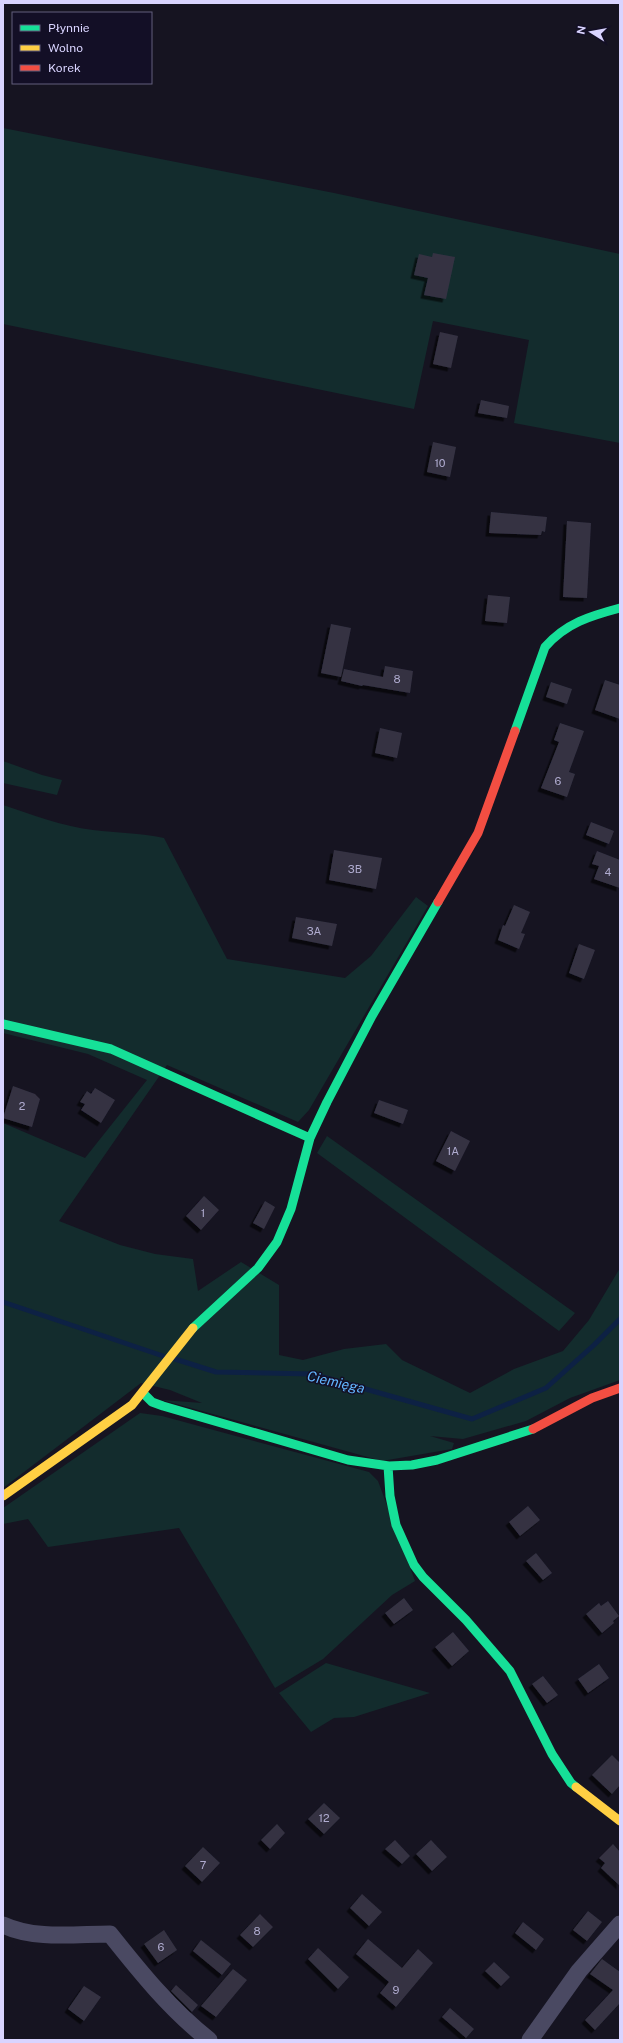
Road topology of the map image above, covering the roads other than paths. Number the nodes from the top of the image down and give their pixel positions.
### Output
1 (620, 608) edge
2 (3, 1024) edge
3 (310, 1138) junction
4 (620, 1388) edge
5 (143, 1393) junction
6 (388, 1466) junction
7 (3, 1496) edge
8 (620, 1821) edge
9 (620, 1924) edge
10 (3, 1925) edge
11 (209, 2040) edge
12 (530, 2040) edge

1 - 3 street
2 - 3 street
3 - 5 street
4 - 6 street
5 - 6 street
5 - 7 street
6 - 8 street
9 - 12 street
10 - 11 street

